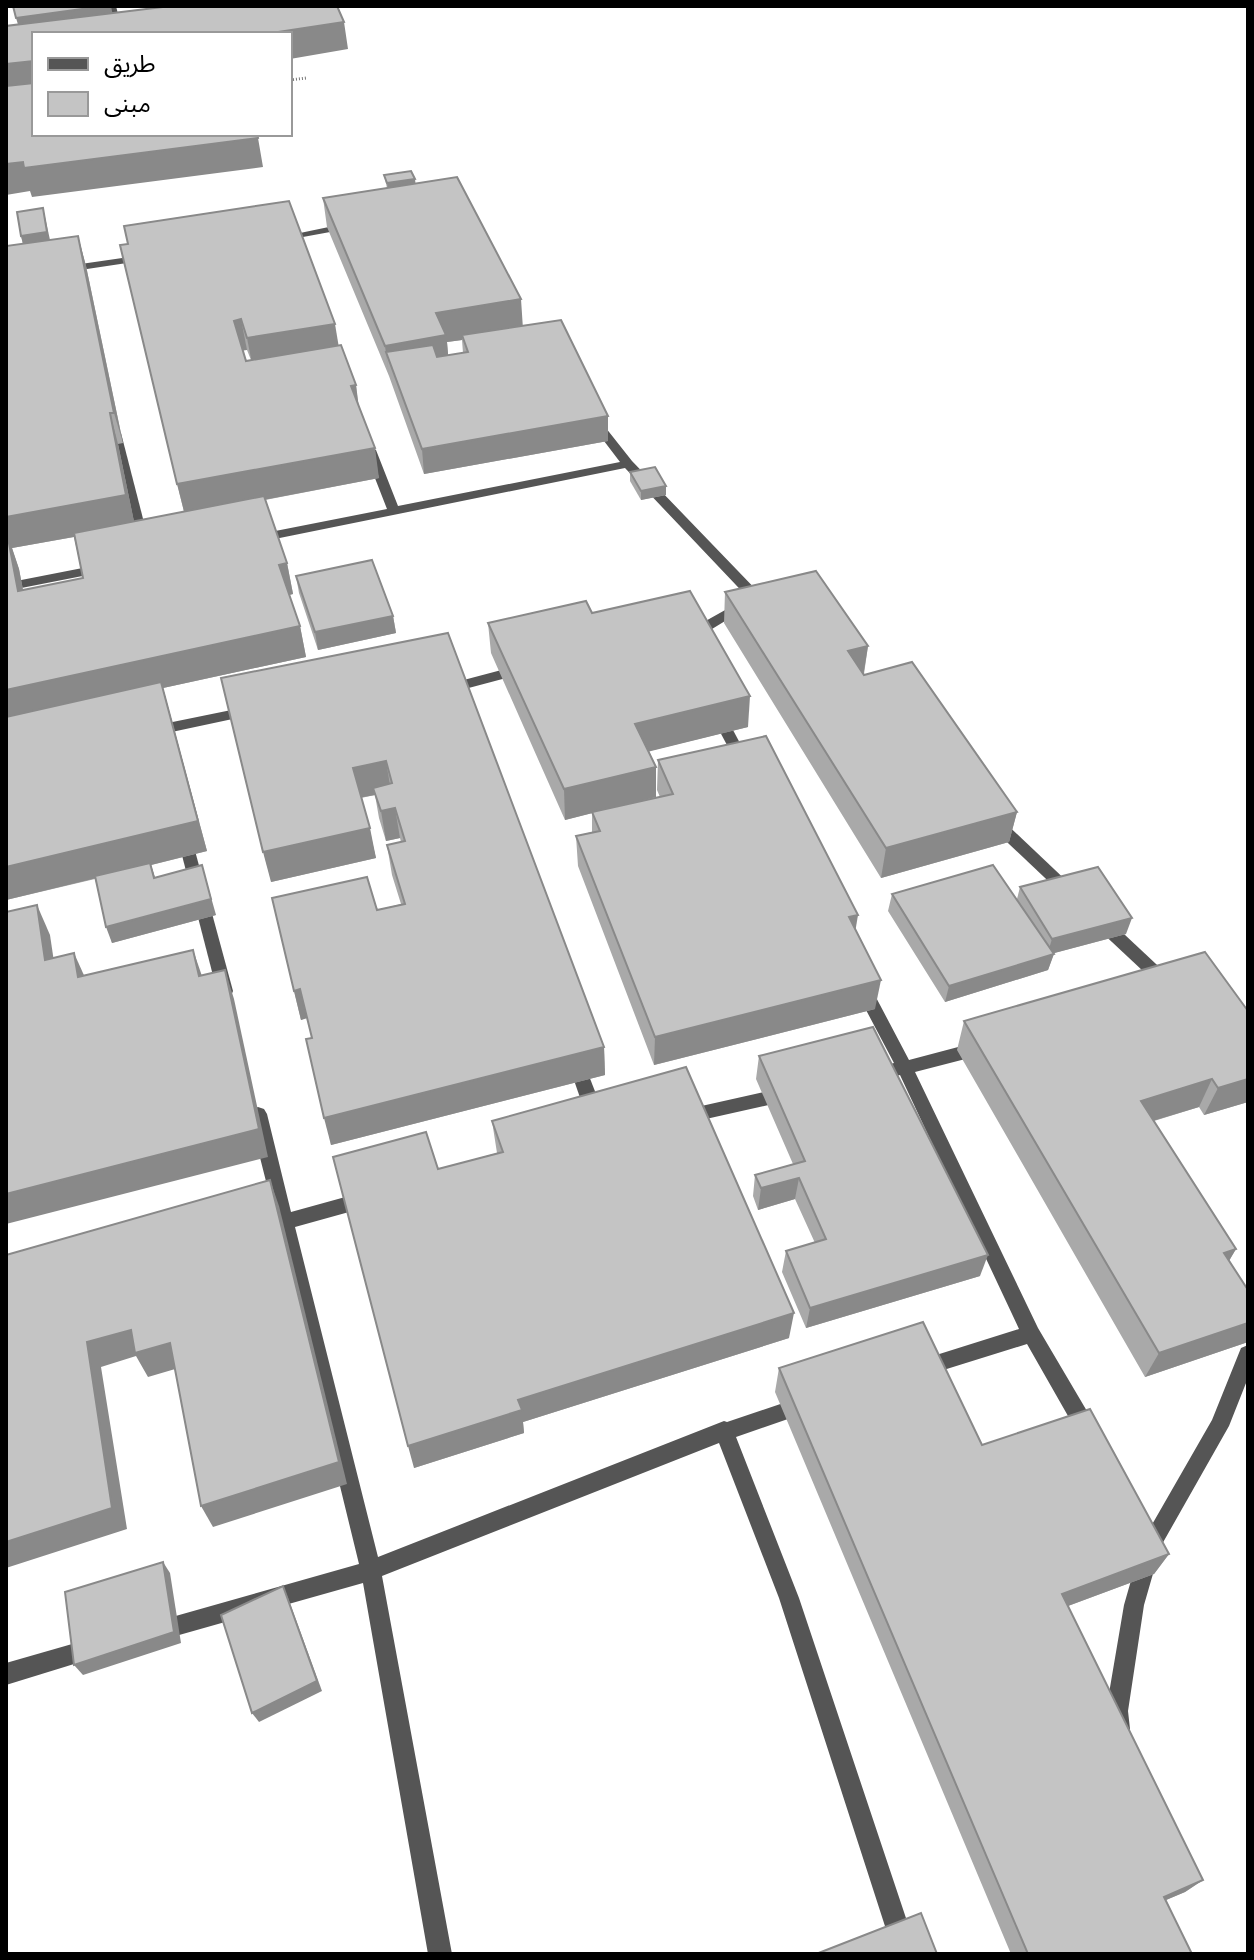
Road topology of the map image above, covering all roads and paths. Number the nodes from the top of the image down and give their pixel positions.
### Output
1 (112, 6) edge
2 (118, 32) edge
3 (306, 78) dead end
4 (292, 80) edge
5 (361, 224) edge
6 (287, 237) junction
7 (272, 239) edge
8 (293, 251) edge
9 (165, 255) edge
10 (73, 268) junction
11 (46, 272) edge
12 (77, 284) edge
13 (590, 414) edge
14 (112, 422) edge
15 (366, 439) edge
16 (628, 464) junction
17 (394, 512) junction
18 (240, 542) edge
19 (147, 559) edge
20 (116, 566) edge
21 (6, 587) edge
22 (686, 648) edge
23 (532, 668) edge
24 (431, 679) edge
25 (709, 696) edge
26 (263, 709) edge
27 (162, 754) edge
28 (752, 779) edge
29 (177, 811) edge
30 (983, 811) edge
31 (1074, 897) edge
32 (1097, 918) edge
33 (854, 972) edge
34 (1162, 997) edge
35 (230, 1009) edge
36 (996, 1043) edge
37 (570, 1046) edge
38 (905, 1068) junction
39 (860, 1078) edge
40 (799, 1091) edge
41 (254, 1100) edge
42 (678, 1118) edge
43 (602, 1135) edge
44 (391, 1192) edge
45 (286, 1221) junction
46 (257, 1229) edge
47 (1031, 1334) junction
48 (1248, 1354) edge
49 (899, 1375) edge
50 (826, 1398) edge
51 (724, 1430) junction
52 (1099, 1451) edge
53 (371, 1570) junction
54 (143, 1635) edge
55 (112, 1644) edge
56 (6, 1674) edge
57 (1121, 1755) edge
58 (440, 1954) edge
59 (906, 1954) edge

1 - 2 street
3 - 4 path
5 - 6 street
6 - 7 street
6 - 8 street
9 - 10 street
10 - 11 street
10 - 12 street
13 - 16 street
14 - 19 street
15 - 17 street
16 - 17 street
16 - 22 street
17 - 18 street
20 - 21 street
23 - 24 street
25 - 28 street
26 - 27 street
29 - 35 street
30 - 31 street
32 - 34 street
33 - 38 street
36 - 38 street
37 - 43 street
38 - 39 street
38 - 47 street
40 - 42 street
41 - 45 street
44 - 45 street
45 - 46 street
45 - 53 street
47 - 49 street
47 - 52 street
48 - 57 street
50 - 51 street
51 - 53 street
51 - 59 street
53 - 54 street
53 - 58 street
55 - 56 street

